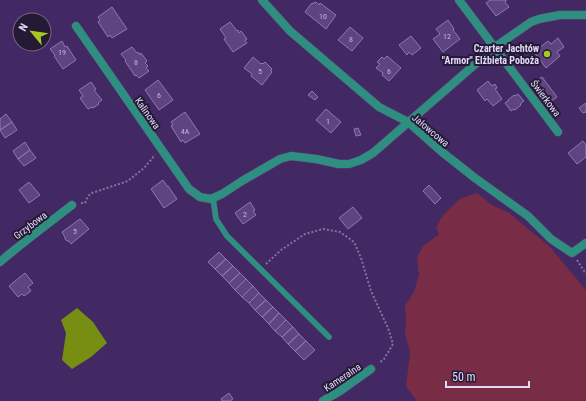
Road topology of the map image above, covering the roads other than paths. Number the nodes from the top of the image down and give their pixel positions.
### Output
1 (262, 0) edge
2 (459, 0) edge
3 (586, 15) edge
4 (76, 26) dead end
5 (495, 47) junction
6 (408, 122) junction
7 (558, 132) dead end
8 (213, 198) junction
9 (72, 205) road end
10 (586, 243) edge
11 (0, 262) edge
12 (328, 337) dead end
13 (371, 369) road end
14 (323, 401) edge

1 - 6 street, Jałowcowa
2 - 5 street, Świerkowa
3 - 5 street
4 - 8 street, Kalinowa
5 - 6 street
5 - 7 street, Świerkowa
6 - 8 street
6 - 10 street, Jałowcowa
8 - 12 lane
9 - 11 street, Grzybowa
13 - 14 street, Kameralna

